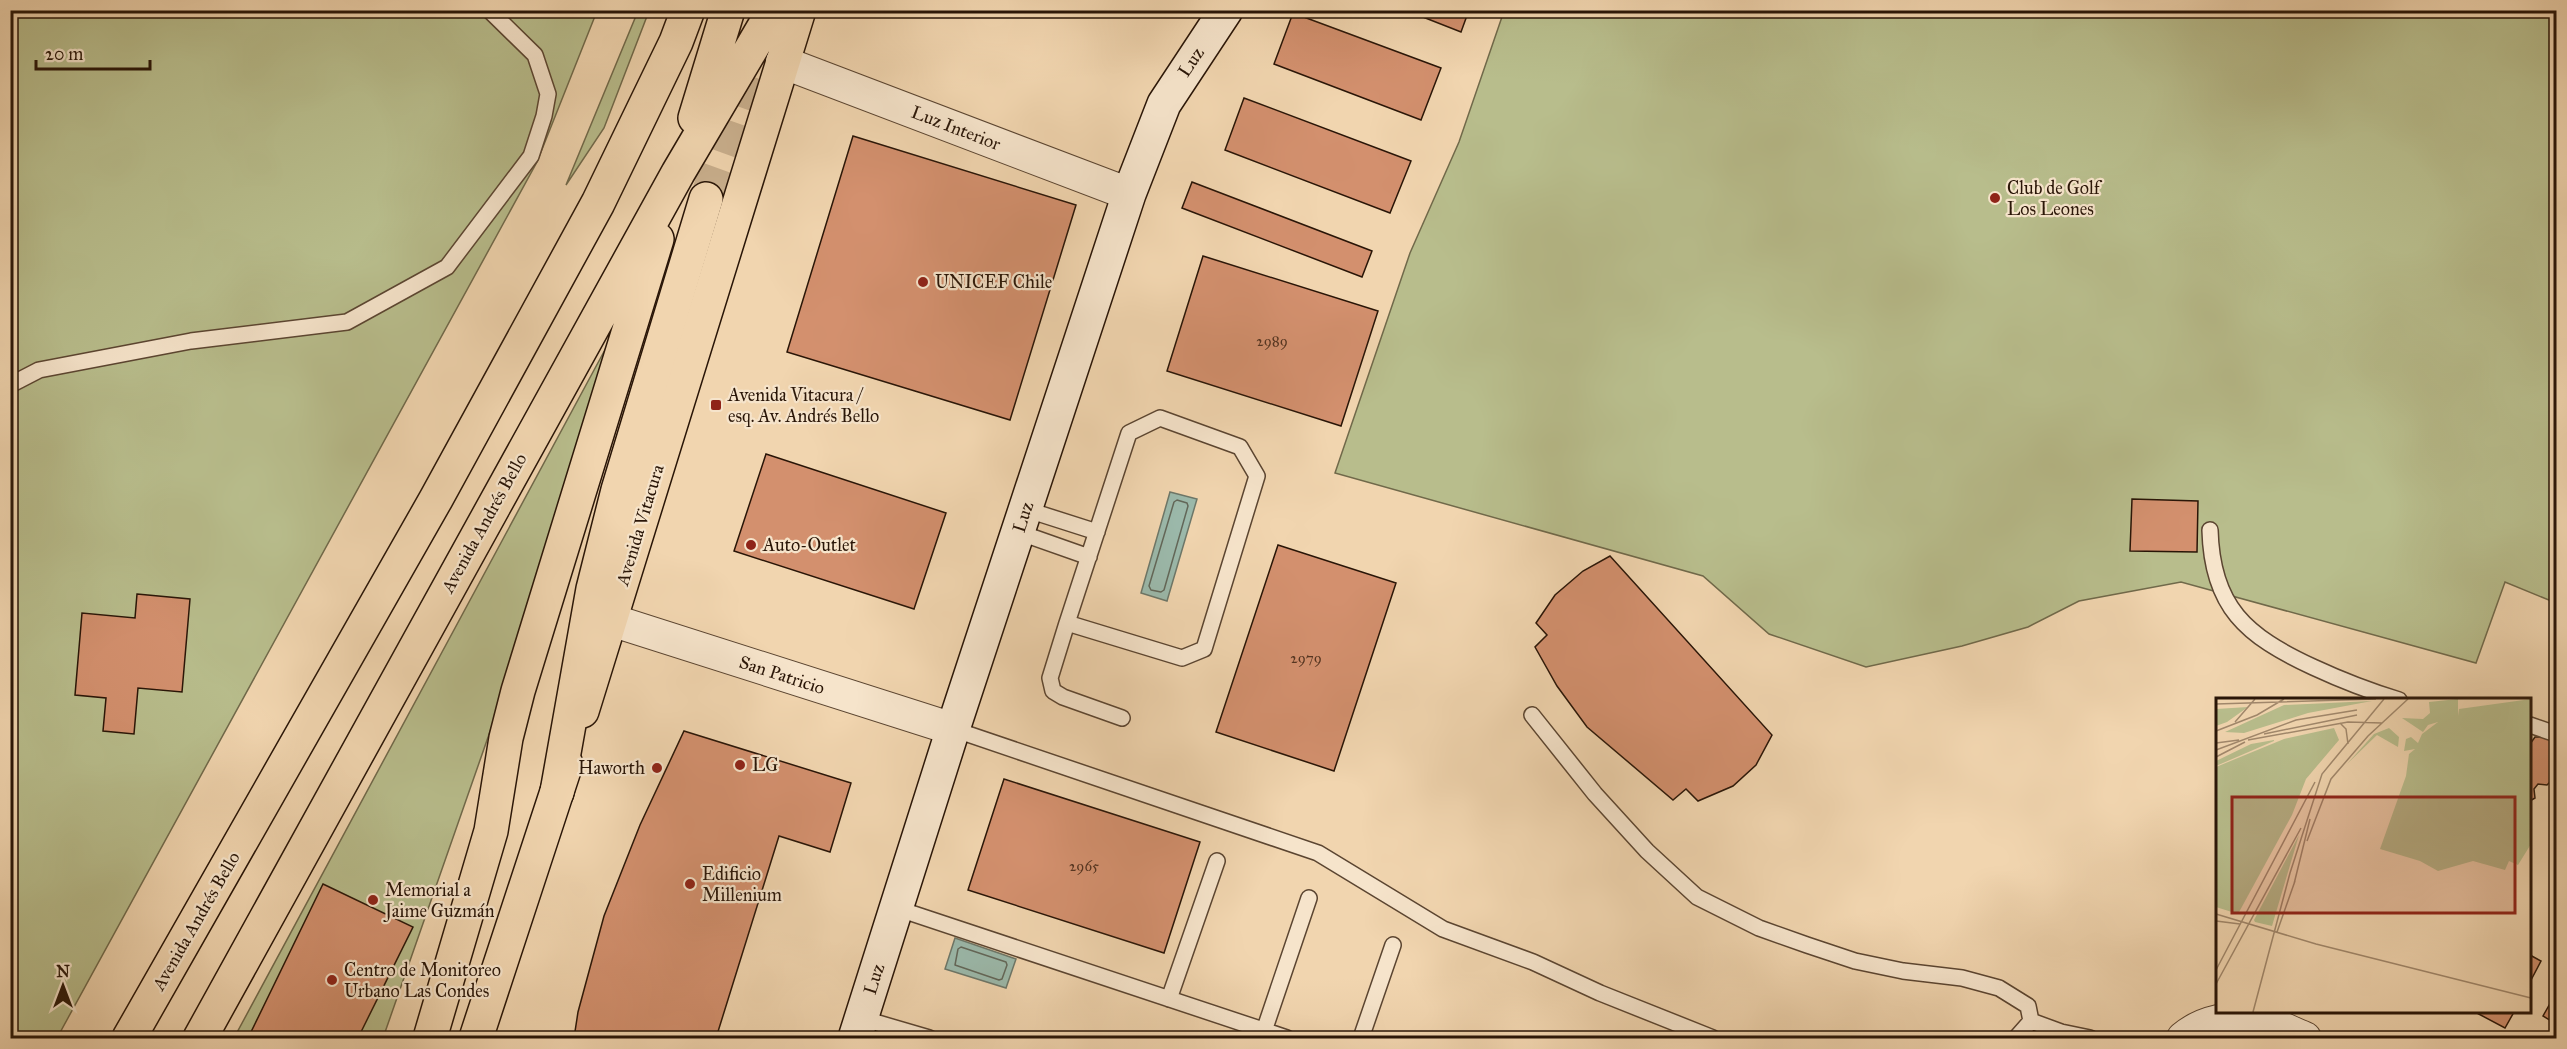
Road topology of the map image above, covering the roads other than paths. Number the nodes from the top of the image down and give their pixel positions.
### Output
1 (489, 10) edge
2 (688, 10) edge
3 (728, 10) edge
4 (774, 10) edge
5 (800, 10) edge
6 (1226, 10) edge
7 (783, 62) junction
8 (678, 173) junction
9 (1129, 194) junction
10 (706, 199) tunnel mouth
11 (10, 385) edge
12 (1022, 521) junction
13 (2210, 530) dead end
14 (1097, 531) junction
15 (1089, 557) junction
16 (611, 620) junction
17 (1067, 623) junction
18 (2396, 698) edge
19 (1532, 715) dead end
20 (1122, 718) dead end
21 (2531, 726) edge
22 (952, 729) junction
23 (2556, 734) edge
24 (557, 792) junction
25 (1217, 861) dead end
26 (1309, 898) dead end
27 (896, 908) junction
28 (1393, 945) dead end
29 (1169, 999) junction
30 (2031, 1021) junction
31 (858, 1028) edge
32 (1264, 1031) junction
33 (129, 1038) edge
34 (200, 1038) edge
35 (430, 1038) edge
36 (476, 1038) edge
37 (929, 1038) edge
38 (1287, 1038) edge
39 (1361, 1038) edge
40 (1713, 1038) edge
41 (2016, 1038) edge
42 (2090, 1038) edge
43 (2183, 1038) edge
44 (2306, 1038) edge

1 - 11 lane
2 - 33 main road, Avenida Andrés Bello
3 - 8 main road
4 - 8 main road, Avenida Andrés Bello
5 - 7 main road, Avenida Vitacura
6 - 9 street, Luz
7 - 9 street, Luz Interior
7 - 16 main road, Avenida Vitacura
8 - 34 main road, Avenida Andrés Bello
8 - 35 main road
9 - 12 street, Luz
10 - 24 main road
12 - 14 lane
12 - 15 lane
12 - 22 street, Luz
13 - 18 lane
14 - 15 lane
14 - 17 lane
15 - 17 lane
16 - 22 street, San Patricio
16 - 24 main road, Avenida Vitacura
17 - 20 lane
19 - 30 lane
21 - 23 lane
22 - 27 street, Luz
22 - 40 lane
24 - 36 main road, Avenida Vitacura
25 - 29 lane
26 - 32 lane
27 - 29 lane
27 - 31 street, Luz
28 - 39 lane
29 - 32 lane
30 - 41 lane
30 - 42 lane
31 - 37 lane
32 - 38 lane
43 - 44 street

